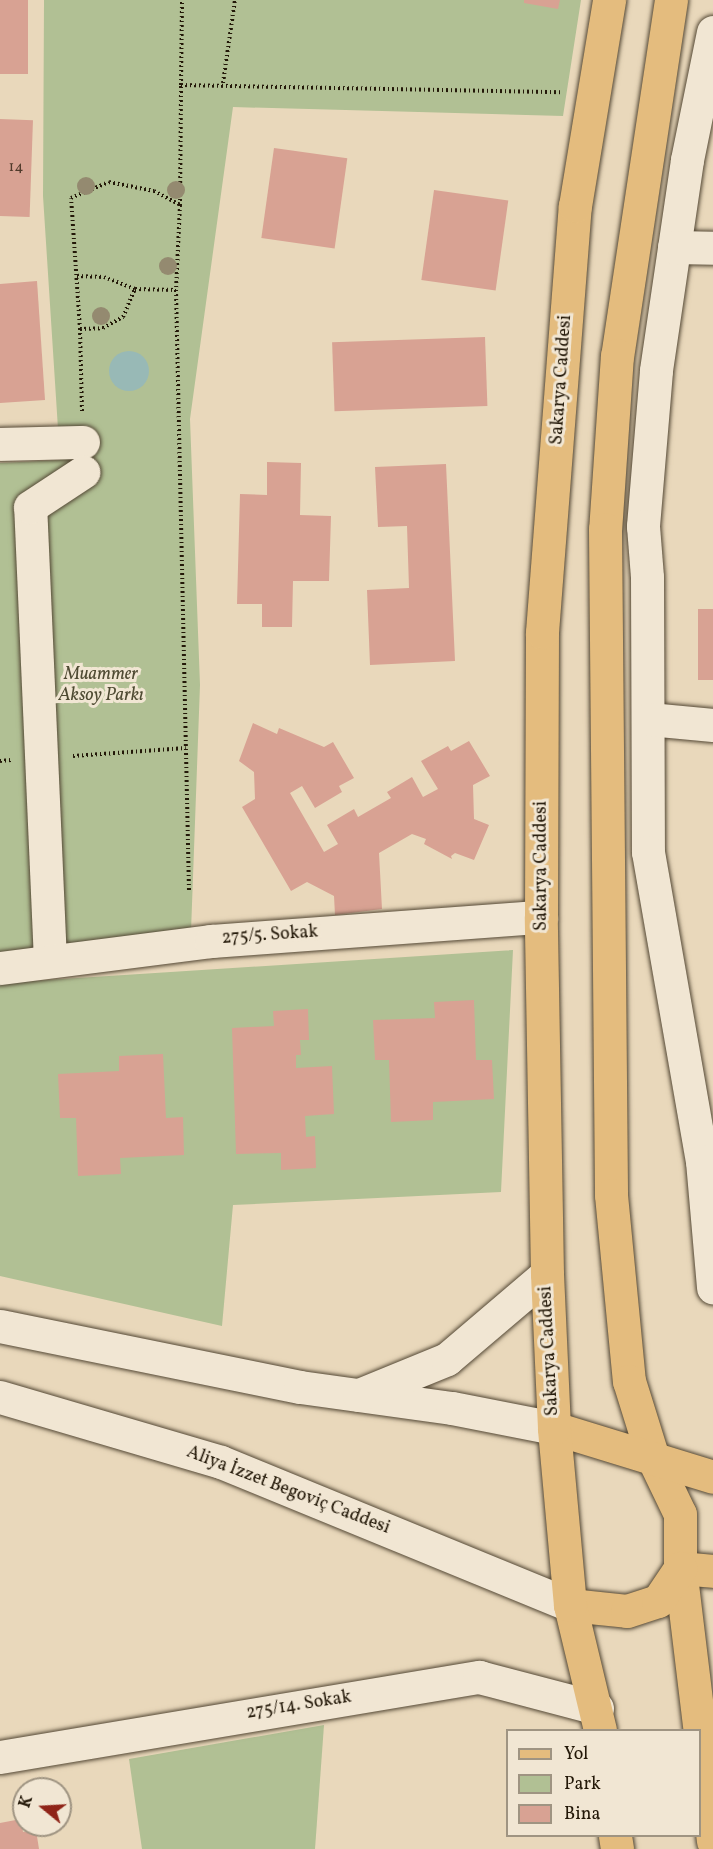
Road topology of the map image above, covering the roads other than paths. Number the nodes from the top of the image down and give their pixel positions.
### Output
1 (609, 0) edge
2 (671, 0) edge
3 (713, 32) edge
4 (675, 247) junction
5 (713, 248) edge
6 (0, 444) edge
7 (643, 526) junction
8 (605, 529) junction
9 (649, 718) junction
10 (713, 725) edge
11 (541, 917) junction
12 (50, 961) junction
13 (0, 968) edge
14 (708, 1162) edge
15 (547, 1274) junction
16 (713, 1288) edge
17 (0, 1326) edge
18 (359, 1395) junction
19 (0, 1397) edge
20 (554, 1428) junction
21 (653, 1458) junction
22 (713, 1477) edge
23 (680, 1568) junction
24 (713, 1571) edge
25 (570, 1605) junction
26 (598, 1720) edge
27 (699, 1729) edge
28 (701, 1742) edge
29 (0, 1757) edge
30 (713, 1841) edge

1 - 11 main road, Sakarya Caddesi
2 - 8 main road
3 - 4 street
4 - 5 street
4 - 7 street
6 - 12 street
7 - 8 street
7 - 9 street
8 - 21 main road
9 - 10 street
9 - 14 street
11 - 12 street, 275/5. Sokak
11 - 15 main road, Sakarya Caddesi
12 - 13 street, 275/5. Sokak
14 - 16 street
15 - 18 street
15 - 20 main road, Sakarya Caddesi
17 - 18 street
18 - 20 street
19 - 25 street, Aliya İzzet Begoviç Caddesi
20 - 21 main road
20 - 25 main road, Sakarya Caddesi
21 - 22 main road
21 - 23 main road
23 - 24 main road
23 - 25 main road
23 - 27 main road
25 - 26 main road, Sakarya Caddesi
26 - 29 street, 275/14. Sokak
28 - 30 main road

